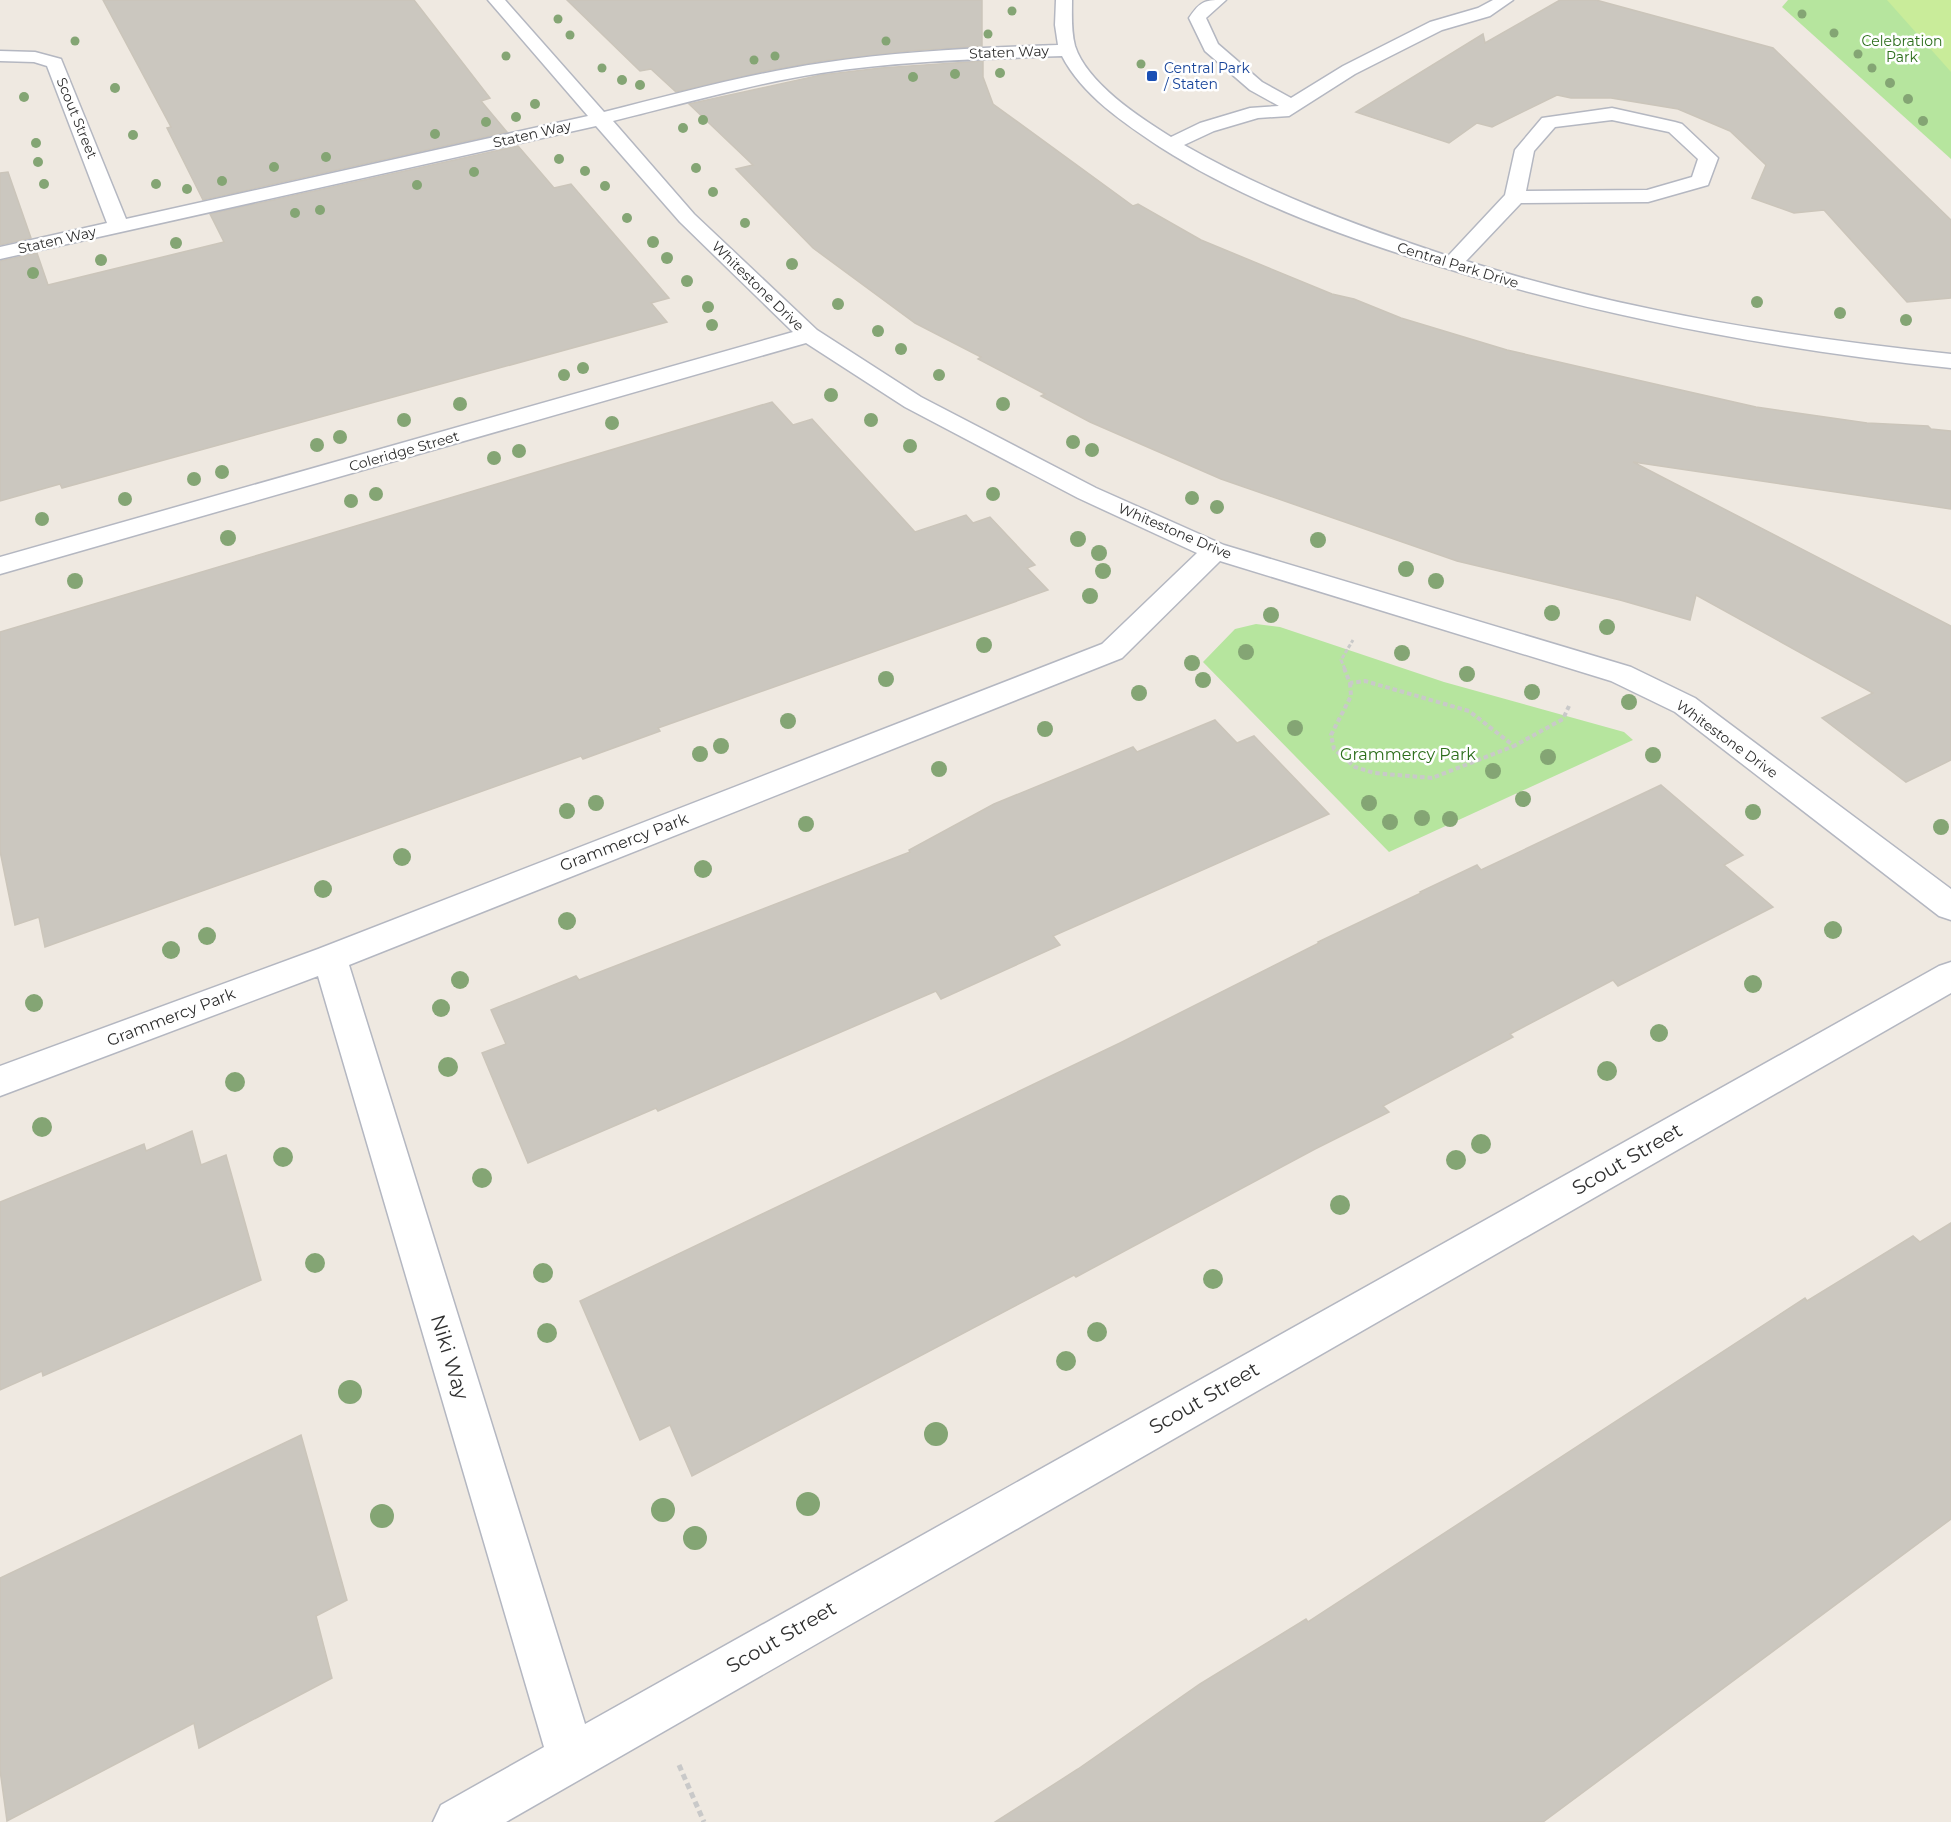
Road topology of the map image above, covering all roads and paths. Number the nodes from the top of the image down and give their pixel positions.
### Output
1 (496, 0) edge
2 (1064, 0) edge
3 (1218, 0) edge
4 (1505, 0) edge
5 (1068, 50) junction
6 (0, 56) edge
7 (1292, 106) junction
8 (600, 119) junction
9 (1170, 145) junction
10 (1515, 197) junction
11 (119, 226) junction
12 (0, 253) edge
13 (1452, 264) junction
14 (809, 335) junction
15 (1951, 361) edge
16 (1215, 551) junction
17 (0, 566) edge
18 (1376, 600) junction
19 (1584, 663) junction
20 (1350, 683) junction
21 (1514, 746) junction
22 (1951, 907) edge
23 (330, 958) junction
24 (1951, 976) edge
25 (0, 1081) edge
26 (571, 1756) junction
27 (458, 1822) edge

1 - 8 street, Whitestone Drive
2 - 5 street
3 - 7 street
4 - 7 street
5 - 8 street, Staten Way
5 - 9 street, Central Park Drive
6 - 11 street, Scout Street
7 - 9 street
8 - 11 street, Staten Way
8 - 14 street, Whitestone Drive
9 - 13 street, Central Park Drive
10 - 10 street
10 - 13 street
11 - 12 street, Staten Way
13 - 15 street, Central Park Drive
14 - 16 street, Whitestone Drive
14 - 17 street, Coleridge Street
16 - 18 street, Whitestone Drive
16 - 23 street, Grammercy Park
18 - 19 street, Whitestone Drive
18 - 20 path
19 - 21 path
19 - 22 street, Whitestone Drive
20 - 21 path
20 - 21 path
23 - 25 street, Grammercy Park
23 - 26 street, Niki Way
24 - 26 street, Scout Street
26 - 27 street, Scout Street

